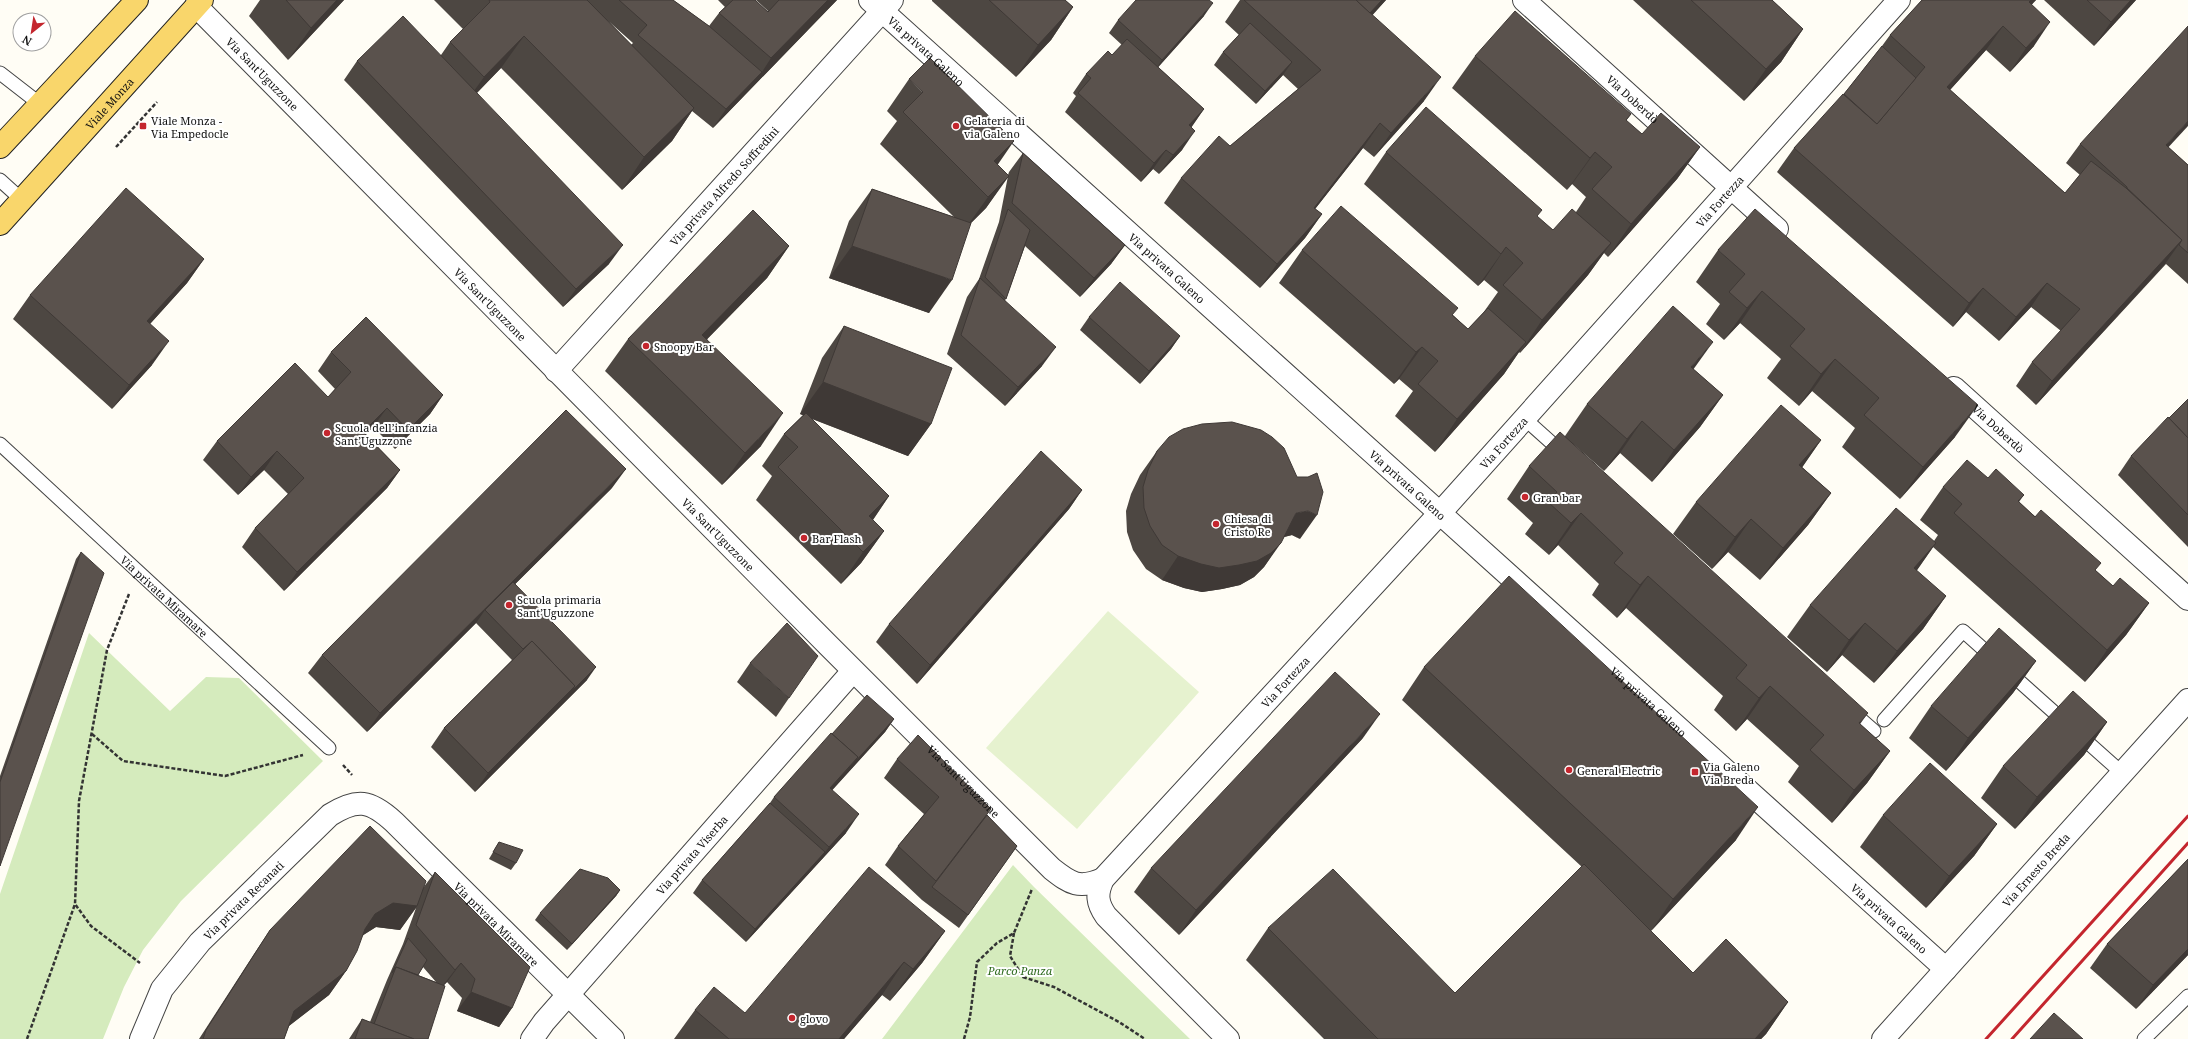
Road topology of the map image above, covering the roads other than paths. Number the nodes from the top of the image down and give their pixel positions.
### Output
1 (137, 0) edge
2 (1524, 0) edge
3 (1899, 0) edge
4 (197, 2) edge
5 (881, 4) edge
6 (0, 73) edge
7 (40, 104) junction
8 (2, 141) edge
9 (0, 180) edge
10 (1731, 187) junction
11 (22, 200) junction
12 (0, 224) edge
13 (1790, 240) edge
14 (556, 371) junction
15 (1942, 377) edge
16 (1525, 419) junction
17 (0, 444) edge
18 (1572, 461) edge
19 (1440, 513) junction
20 (2188, 599) edge
21 (853, 671) junction
22 (1838, 700) edge
23 (2188, 700) edge
24 (1884, 720) dead end
25 (1874, 731) dead end
26 (329, 748) dead end
27 (2122, 773) junction
28 (380, 810) joint
29 (1103, 879) junction
30 (1946, 968) junction
31 (569, 996) junction
32 (2188, 996) edge
33 (141, 1039) edge
34 (532, 1039) edge
35 (613, 1039) edge
36 (1228, 1039) edge
37 (1883, 1039) edge
38 (2144, 1039) edge

1 - 7 main road
2 - 10 street, Via Doberdò
3 - 10 street, Via Fortezza
4 - 11 main road, Viale Monza
4 - 14 street, Via Sant'Uguzzone
5 - 14 street, Via privata Alfredo Soffredini
5 - 19 street, Via privata Galeno
6 - 7 lane
7 - 8 main road
9 - 11 lane
10 - 13 street, Via Doberdò
10 - 16 street, Via Fortezza
11 - 12 main road, Viale Monza
14 - 21 street, Via Sant'Uguzzone
15 - 20 street, Via Doberdò
16 - 18 lane
16 - 19 street, Via Fortezza
17 - 26 lane, Via privata Miramare
19 - 29 street, Via Fortezza
19 - 30 street, Via privata Galeno
21 - 29 street, Via Sant'Uguzzone
21 - 31 street, Via privata Viserba
22 - 25 lane
23 - 27 street, Via Ernesto Breda
24 - 27 lane
27 - 30 street, Via Ernesto Breda
28 - 31 street, Via privata Miramare
28 - 33 street, Via privata Recanati
29 - 36 street
30 - 37 street, Via Ernesto Breda
31 - 34 street, Via privata Viserba
31 - 35 street, Via privata Miramare
32 - 38 lane

